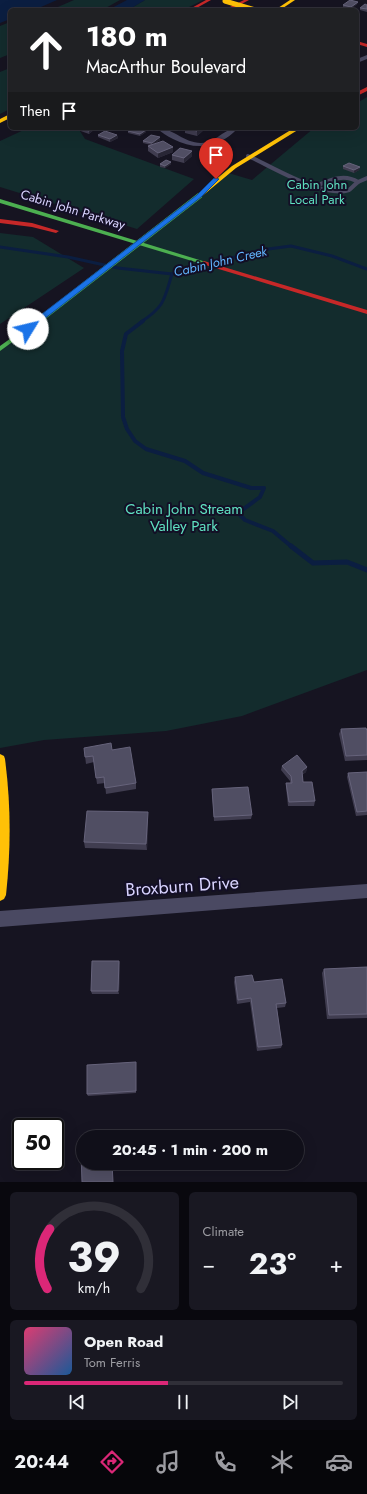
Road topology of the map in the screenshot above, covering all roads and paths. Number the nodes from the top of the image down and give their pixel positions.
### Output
1 (209, 0) edge
2 (247, 0) edge
3 (262, 0) edge
4 (293, 0) edge
5 (224, 4) edge
6 (194, 8) edge
7 (244, 8) edge
8 (246, 8) edge
9 (280, 8) edge
10 (164, 130) edge
11 (232, 130) edge
12 (294, 130) edge
13 (248, 156) junction
14 (367, 178) edge
15 (358, 182) junction
16 (316, 186) junction
17 (0, 201) edge
18 (0, 221) edge
19 (66, 233) dead end
20 (115, 248) dead end
21 (137, 255) dead end
22 (367, 312) edge
23 (0, 348) edge
24 (0, 760) edge
25 (367, 891) edge
26 (0, 895) edge
27 (0, 919) edge

1 - 6 main road
2 - 5 main road
3 - 8 main road
4 - 9 main road
5 - 7 main road, bridge
10 - 11 street
12 - 13 main road
13 - 16 lane
13 - 23 main road, bridge
14 - 15 lane
15 - 16 lane
15 - 16 lane
17 - 22 main road, Cabin John Parkway
18 - 19 main road, Cabin John Parkway
20 - 21 main road, Cabin John Parkway
24 - 26 main road
25 - 27 street, Broxburn Drive

